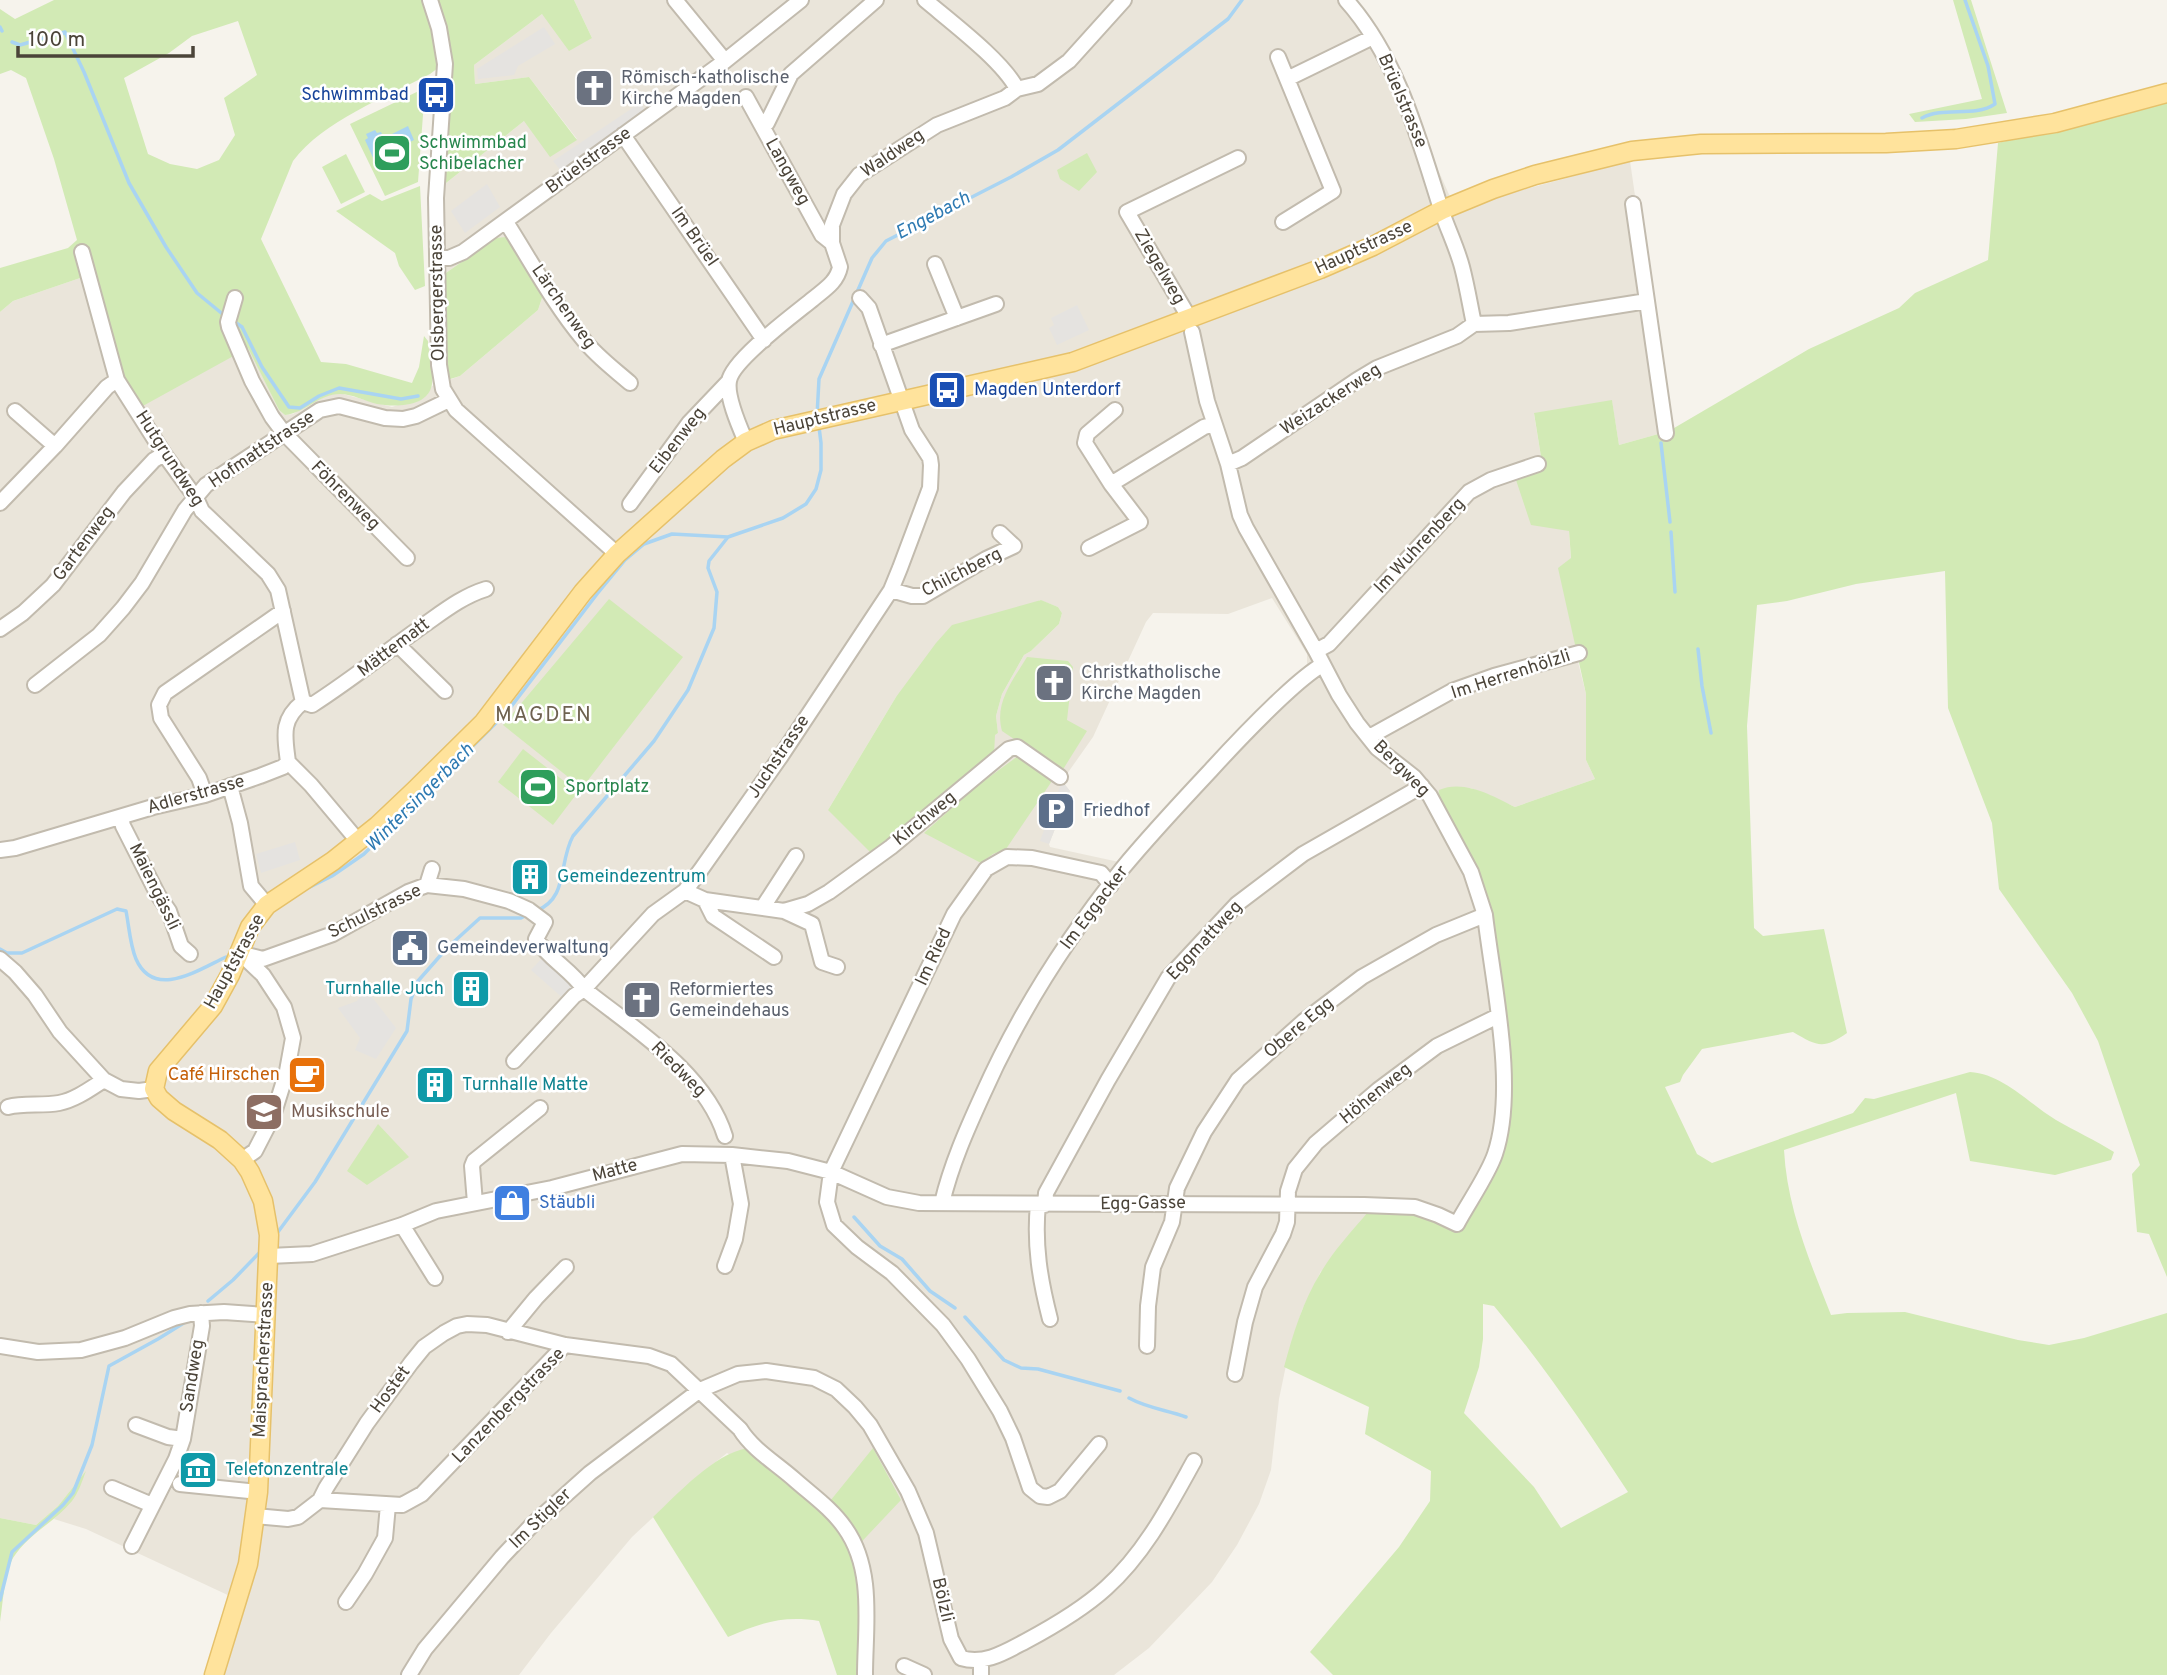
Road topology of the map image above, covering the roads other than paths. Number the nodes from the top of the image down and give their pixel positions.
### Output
1 (430, 0) edge
2 (675, 0) edge
3 (801, 0) edge
4 (876, 0) edge
5 (925, 0) edge
6 (1124, 0) edge
7 (1346, 0) edge
8 (1373, 37) junction
9 (1278, 57) dead end
10 (724, 61) junction
11 (1287, 79) junction
12 (1017, 89) junction
13 (2167, 93) edge
14 (746, 97) dead end
15 (762, 126) junction
16 (623, 135) junction
17 (1238, 158) dead end
18 (1633, 204) dead end
19 (1441, 210) junction
20 (506, 222) junction
21 (1283, 222) dead end
22 (832, 243) junction
23 (82, 252) dead end
24 (437, 258) junction
25 (935, 264) dead end
26 (235, 298) dead end
27 (860, 298) dead end
28 (1647, 301) junction
29 (996, 304) dead end
30 (957, 318) junction
31 (1474, 324) junction
32 (1191, 326) junction
33 (764, 340) junction
34 (881, 345) junction
35 (117, 380) junction
36 (729, 381) junction
37 (630, 383) dead end
38 (449, 400) junction
39 (901, 400) junction
40 (1115, 410) dead end
41 (15, 411) dead end
42 (1214, 424) junction
43 (284, 433) junction
44 (1666, 433) dead end
45 (746, 442) junction
46 (55, 446) junction
47 (164, 454) junction
48 (1228, 464) junction
49 (1538, 464) dead end
50 (1111, 484) junction
51 (196, 498) junction
52 (0, 503) edge
53 (630, 504) dead end
54 (1000, 533) dead end
55 (1089, 548) dead end
56 (617, 554) junction
57 (407, 558) dead end
58 (486, 589) dead end
59 (891, 590) junction
60 (283, 611) junction
61 (0, 629) edge
62 (397, 644) junction
63 (1579, 653) dead end
64 (1319, 658) junction
65 (35, 685) dead end
66 (445, 691) dead end
67 (303, 702) junction
68 (1369, 737) junction
69 (288, 762) junction
70 (1060, 777) dead end
71 (230, 786) junction
72 (1422, 786) junction
73 (205, 794) junction
74 (121, 818) junction
75 (358, 841) junction
76 (0, 850) edge
77 (796, 856) dead end
78 (432, 869) dead end
79 (1111, 885) junction
80 (427, 886) junction
81 (685, 891) junction
82 (705, 900) junction
83 (267, 905) junction
84 (763, 907) junction
85 (784, 911) junction
86 (1485, 915) junction
87 (239, 953) junction
88 (190, 954) dead end
89 (774, 957) dead end
90 (0, 959) edge
91 (837, 967) dead end
92 (584, 989) junction
93 (1498, 1016) junction
94 (514, 1061) dead end
95 (104, 1080) junction
96 (154, 1089) junction
97 (540, 1108) dead end
98 (3, 1110) edge
99 (725, 1136) dead end
100 (732, 1155) junction
101 (242, 1160) junction
102 (831, 1172) junction
103 (475, 1203) junction
104 (942, 1203) junction
105 (1175, 1203) junction
106 (1288, 1204) junction
107 (1041, 1205) junction
108 (1457, 1224) joint
109 (402, 1225) junction
110 (269, 1255) junction
111 (724, 1266) dead end
112 (566, 1267) dead end
113 (435, 1278) dead end
114 (197, 1313) junction
115 (266, 1315) junction
116 (1050, 1319) dead end
117 (509, 1332) junction
118 (565, 1345) junction
119 (0, 1346) edge
120 (1147, 1346) dead end
121 (1235, 1374) dead end
122 (700, 1390) junction
123 (136, 1425) dead end
124 (183, 1439) junction
125 (1099, 1444) dead end
126 (1194, 1461) dead end
127 (180, 1484) dead end
128 (112, 1488) dead end
129 (258, 1492) junction
130 (320, 1500) junction
131 (152, 1505) junction
132 (388, 1505) junction
133 (255, 1516) junction
134 (132, 1546) dead end
135 (346, 1602) dead end
136 (904, 1666) dead end
137 (981, 1668) edge
138 (214, 1675) edge
139 (409, 1675) edge
140 (865, 1675) edge
141 (924, 1675) edge

1 - 24 street, Olsbergerstrasse
2 - 10 street
3 - 10 street, Brüelstrasse
4 - 15 street
5 - 12 street
6 - 12 street, Waldweg
7 - 8 street, Brüelstrasse
8 - 11 street
8 - 19 street, Brüelstrasse
9 - 11 street
10 - 16 street, Brüelstrasse
11 - 21 street
12 - 22 street, Waldweg
13 - 19 main road, Hauptstrasse
14 - 15 street, Langweg
15 - 22 street, Langweg
16 - 20 street, Brüelstrasse
16 - 33 street, Im Brüel
17 - 32 street, Ziegelweg
18 - 28 street
19 - 31 street
19 - 32 main road, Hauptstrasse
20 - 24 street, Brüelstrasse
20 - 37 street, Lärchenweg
22 - 33 street, Waldweg
23 - 35 street, Hutgrundweg
24 - 38 street, Olsbergerstrasse
25 - 30 street
26 - 43 street, Föhrenweg
27 - 34 street, Juchstrasse
28 - 31 street, Weizackerweg
28 - 44 street
29 - 30 street
30 - 34 street
31 - 48 street, Weizackerweg
32 - 39 main road, Hauptstrasse
32 - 42 street, Bergweg
33 - 36 street, Waldweg
34 - 39 street, Juchstrasse
35 - 46 street
35 - 47 street, Hutgrundweg
36 - 45 street
36 - 53 street, Eibenweg
38 - 43 street, Hofmattstrasse
38 - 56 street, Olsbergerstrasse
39 - 45 main road, Hauptstrasse
39 - 59 street, Juchstrasse
40 - 50 street
41 - 46 street
42 - 48 street, Bergweg
42 - 50 street
43 - 51 street, Hofmattstrasse
43 - 57 street, Föhrenweg
45 - 56 main road, Hauptstrasse
46 - 52 street
47 - 51 street, Hutgrundweg
47 - 61 street, Gartenweg
48 - 64 street, Bergweg
49 - 64 street, Im Wuhrenberg
50 - 55 street
51 - 60 street, Hutgrundweg
51 - 65 street, Hofmattstrasse
54 - 59 street, Chilchberg
56 - 75 main road, Hauptstrasse
58 - 62 street, Mättematt
59 - 81 street, Juchstrasse
60 - 67 street, Hutgrundweg
60 - 73 street
62 - 66 street
62 - 67 street, Mättematt
63 - 68 street, Im Herrenhölzli
64 - 68 street, Bergweg
64 - 79 street, Im Eggacker
67 - 69 street
68 - 72 street, Bergweg
69 - 71 street, Adlerstrasse
69 - 75 street
70 - 85 street, Kirchweg
71 - 73 street, Adlerstrasse
71 - 83 street
72 - 86 street, Bergweg
72 - 107 street, Eggmattweg
73 - 74 street, Adlerstrasse
74 - 76 street, Adlerstrasse
74 - 88 street, Maiengässli
75 - 83 main road, Hauptstrasse
77 - 84 street
78 - 80 street
79 - 102 street, Im Ried
79 - 104 street, Im Eggacker
80 - 87 street, Schulstrasse
80 - 92 street, Schulstrasse
81 - 82 street
81 - 92 street, Juchstrasse
82 - 84 street
82 - 89 street
83 - 87 main road, Hauptstrasse
84 - 85 street
85 - 91 street
86 - 93 street, Bergweg
86 - 105 street, Obere Egg
87 - 96 main road, Hauptstrasse
87 - 101 street
90 - 95 street
92 - 94 street, Juchstrasse
92 - 99 street, Riedweg
93 - 106 street, Höhenweg
93 - 108 street, Bergweg
95 - 96 street
95 - 98 street
96 - 101 main road, Maispracherstrasse
97 - 103 street
100 - 102 street, Matte
100 - 103 street, Matte
100 - 111 street
101 - 110 main road, Maispracherstrasse
102 - 104 street, Egg-Gasse
102 - 125 street
103 - 109 street, Matte
104 - 107 street, Egg-Gasse
105 - 106 street, Egg-Gasse
105 - 107 street, Egg-Gasse
105 - 120 street, Obere Egg
106 - 108 street, Egg-Gasse
106 - 121 street, Höhenweg
107 - 116 street, Eggmattweg
109 - 110 street, Matte
109 - 113 street
110 - 115 main road, Maispracherstrasse
112 - 117 street
114 - 115 street
114 - 119 street
114 - 124 street, Sandweg
115 - 129 main road, Maispracherstrasse
117 - 118 street, Hostet
117 - 130 street, Hostet
118 - 122 street, Lanzenbergstrasse
118 - 132 street, Lanzenbergstrasse
122 - 137 street, Bölzli
122 - 139 street, Im Stigler
122 - 140 street, Lanzenbergstrasse
123 - 124 street
124 - 131 street, Sandweg
126 - 137 street, Bölzli
127 - 129 street
128 - 131 street
129 - 133 main road, Maispracherstrasse
130 - 132 street, Lanzenbergstrasse
130 - 133 street, Hostet
131 - 134 street, Sandweg
132 - 135 street
133 - 138 main road, Maispracherstrasse
136 - 141 street

